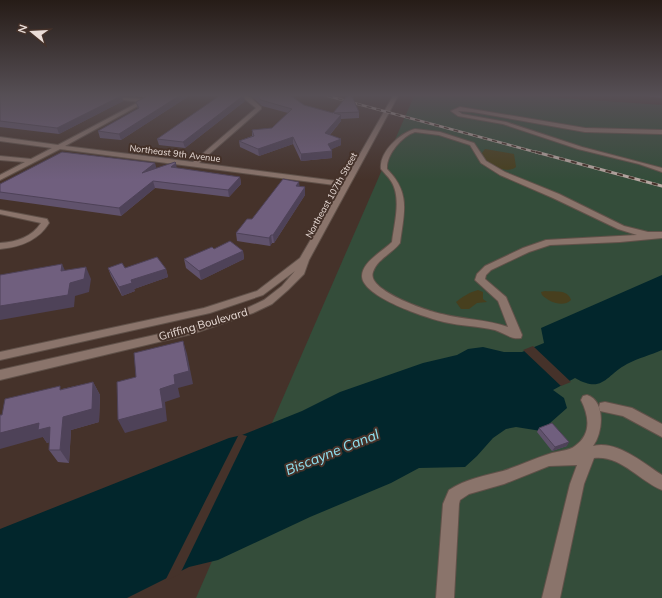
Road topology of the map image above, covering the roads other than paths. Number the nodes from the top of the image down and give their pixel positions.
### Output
1 (102, 124) edge
2 (241, 124) edge
3 (380, 124) edge
4 (507, 124) edge
5 (554, 124) edge
6 (662, 132) edge
7 (0, 140) edge
8 (58, 147) junction
9 (0, 158) edge
10 (32, 161) junction
11 (193, 165) junction
12 (662, 170) edge
13 (0, 178) edge
14 (347, 184) junction
15 (0, 212) edge
16 (660, 235) edge
17 (0, 246) edge
18 (304, 260) junction
19 (0, 356) edge
20 (0, 375) edge
21 (662, 430) edge
22 (589, 453) junction
23 (548, 460) junction
24 (662, 483) edge
25 (445, 598) edge
26 (551, 598) edge

1 - 8 street
2 - 11 street
3 - 14 street, Northeast 107th Street
4 - 12 street
5 - 6 street
7 - 8 street, Northeast 9th Avenue
8 - 10 street
8 - 11 street, Northeast 9th Avenue
9 - 10 street
10 - 13 street
11 - 14 street, Northeast 9th Avenue
14 - 18 street, Northeast 107th Street
15 - 17 street
16 - 16 street
18 - 19 street, Griffing Boulevard
18 - 20 street, Griffing Boulevard
21 - 23 street
22 - 23 street
22 - 24 street
22 - 26 street
23 - 25 street

